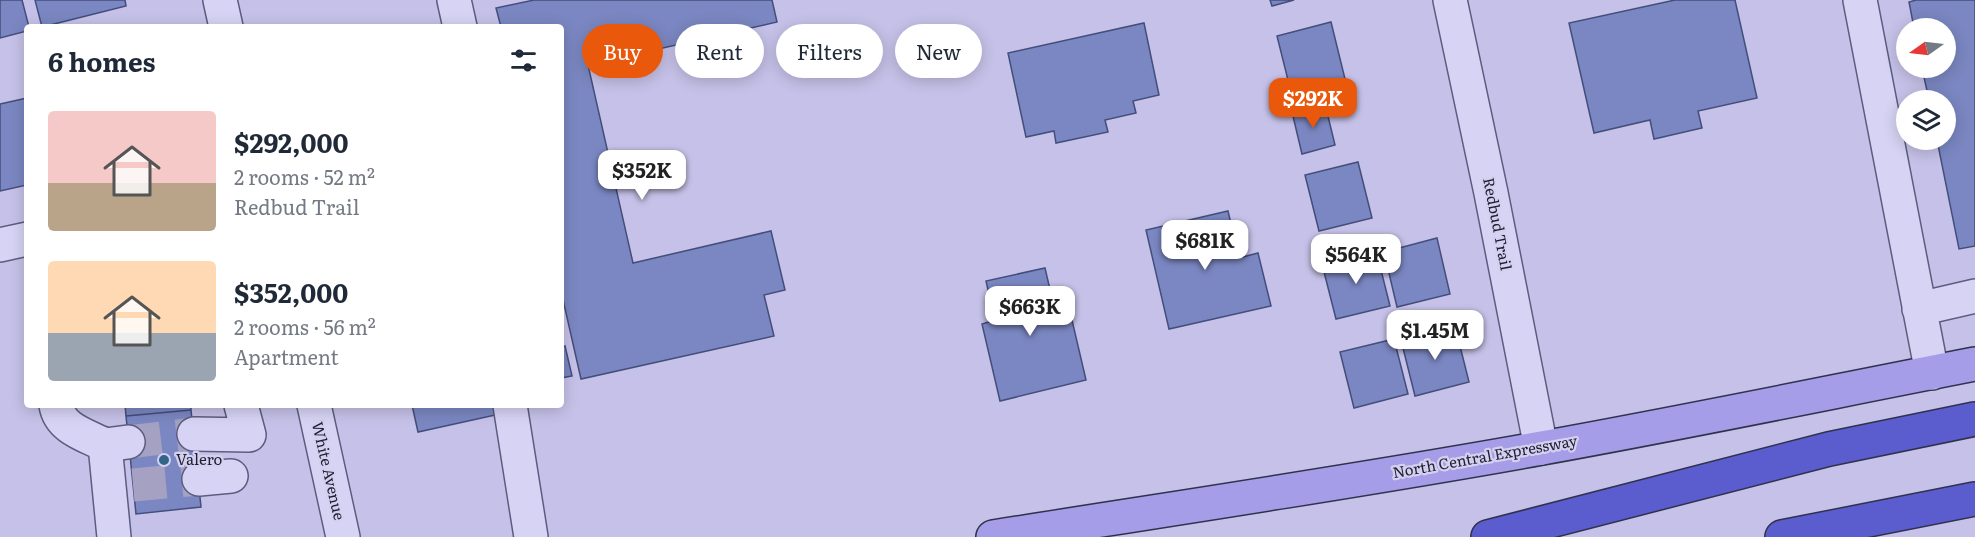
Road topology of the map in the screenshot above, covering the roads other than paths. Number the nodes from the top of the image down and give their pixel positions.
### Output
1 (219, 0) edge
2 (454, 0) edge
3 (1450, 0) edge
4 (1860, 0) edge
5 (225, 24) edge
6 (459, 24) edge
7 (24, 240) edge
8 (0, 245) edge
9 (1975, 296) edge
10 (1919, 309) junction
11 (1975, 364) edge
12 (1932, 373) junction
13 (57, 408) edge
14 (315, 408) edge
15 (510, 408) edge
16 (1975, 419) edge
17 (245, 420) edge
18 (194, 434) tunnel mouth
19 (1541, 448) junction
20 (231, 476) dead end
21 (199, 478) tunnel mouth
22 (1975, 499) edge
23 (1026, 534) edge
24 (114, 537) edge
25 (343, 537) edge
26 (531, 537) edge
27 (993, 537) edge
28 (1488, 537) edge
29 (1782, 537) edge

1 - 5 street
2 - 6 street
3 - 19 street, Redbud Trail
4 - 10 street
7 - 8 street
9 - 10 street
10 - 12 street
11 - 12 main road, North Central Expressway
12 - 19 main road, North Central Expressway
13 - 24 street
14 - 25 street, White Avenue
15 - 26 street
16 - 28 highway
17 - 18 street
19 - 23 main road, North Central Expressway
20 - 21 street
22 - 29 highway
23 - 27 main road, North Central Expressway

